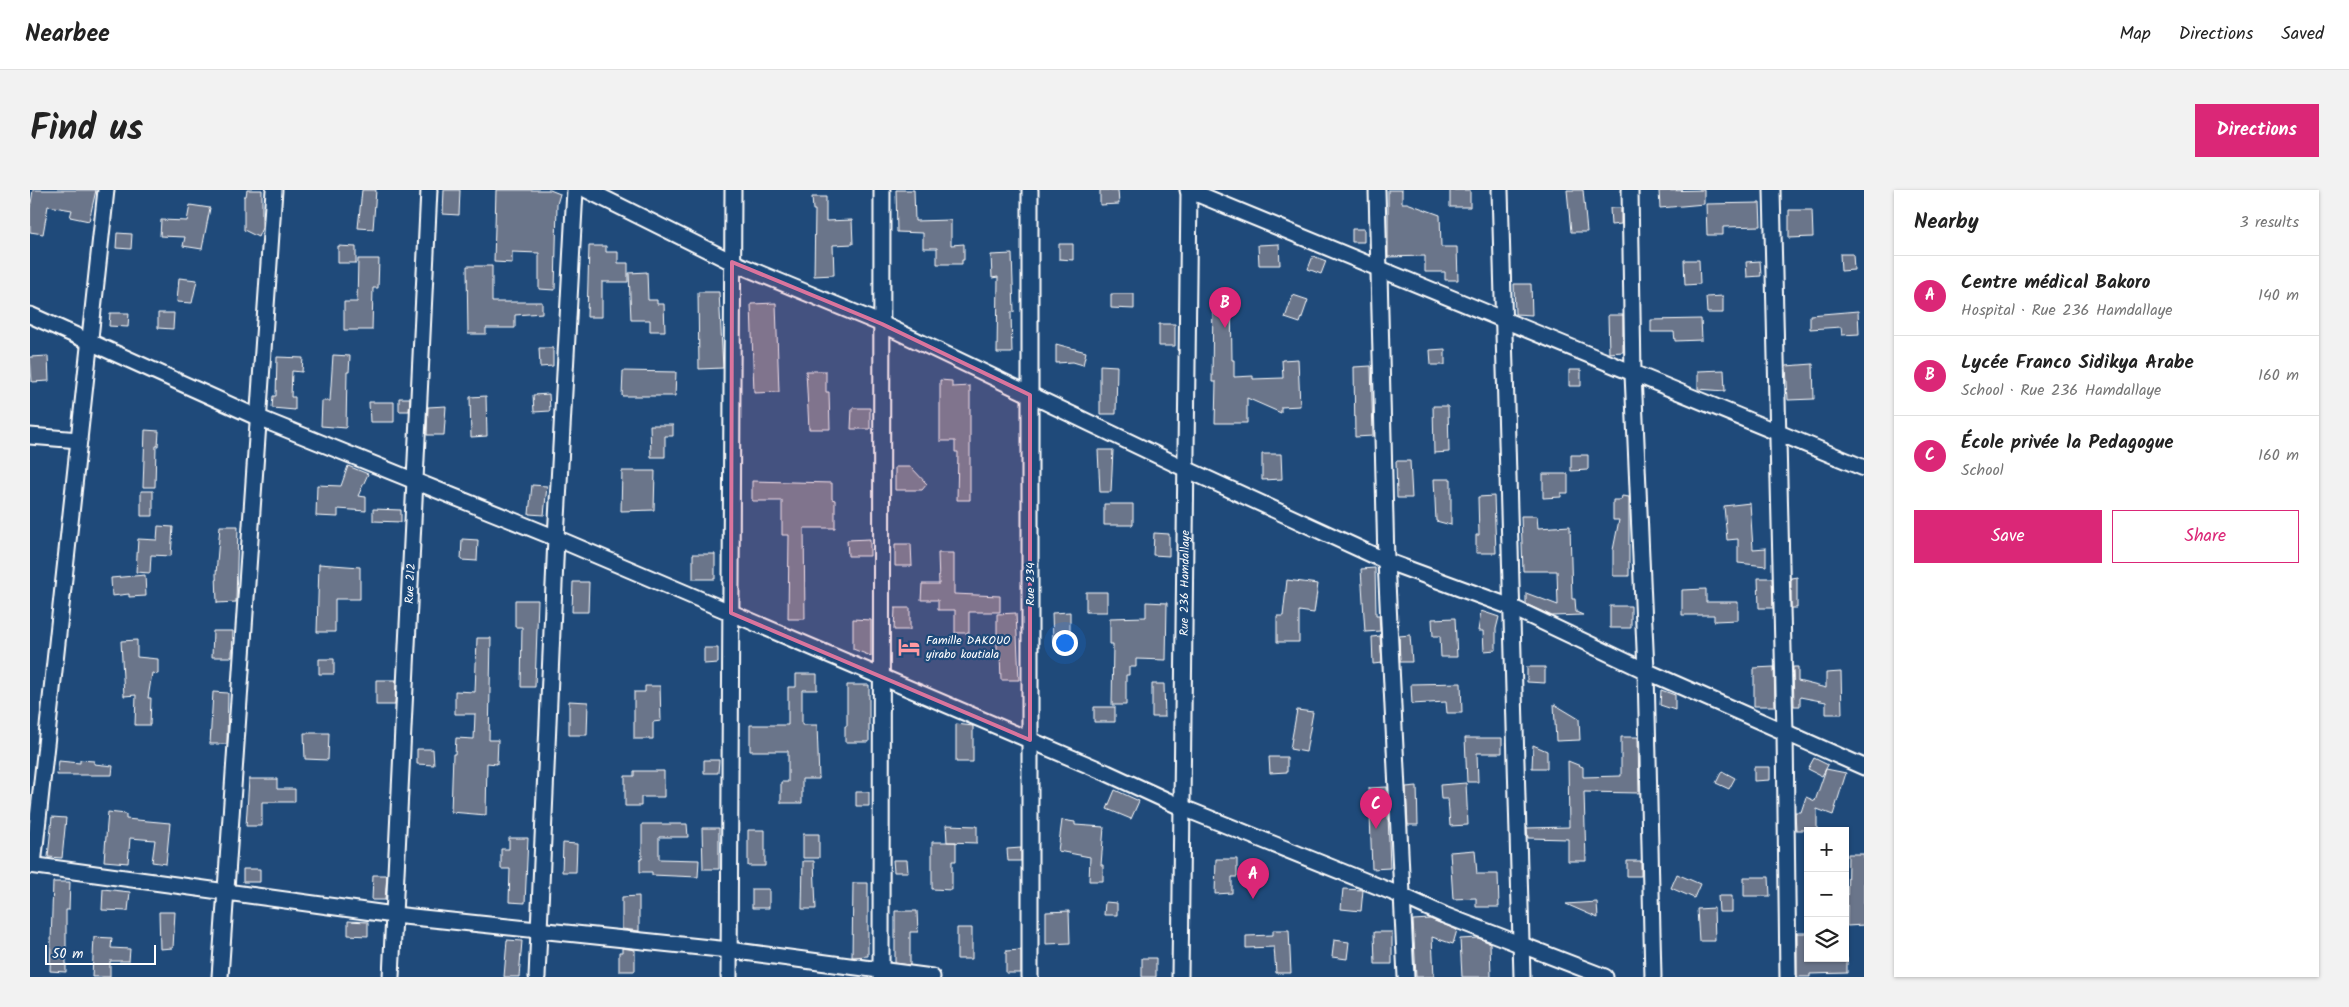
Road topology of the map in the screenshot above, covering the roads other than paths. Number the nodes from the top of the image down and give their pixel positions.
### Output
1 (106, 190) edge
2 (274, 190) edge
3 (429, 190) edge
4 (575, 190) edge
5 (587, 190) edge
6 (733, 190) edge
7 (882, 190) edge
8 (1030, 190) edge
9 (1189, 190) edge
10 (1377, 190) edge
11 (1500, 190) edge
12 (1630, 190) edge
13 (1772, 190) edge
14 (732, 262) junction
15 (1380, 270) junction
16 (30, 315) edge
17 (1504, 320) junction
18 (882, 324) junction
19 (90, 343) junction
20 (1634, 374) junction
21 (1030, 395) junction
22 (259, 418) junction
23 (1777, 434) junction
24 (30, 436) edge
25 (79, 440) junction
26 (1864, 468) edge
27 (1186, 469) junction
28 (415, 480) junction
29 (556, 538) junction
30 (1386, 561) junction
31 (1511, 607) junction
32 (731, 613) junction
33 (1646, 671) junction
34 (881, 677) junction
35 (1785, 732) junction
36 (1030, 740) junction
37 (1864, 767) edge
38 (1182, 807) junction
39 (32, 865) edge
40 (226, 891) junction
41 (1402, 896) junction
42 (394, 915) junction
43 (538, 929) junction
44 (1521, 943) junction
45 (729, 950) junction
46 (881, 974) edge
47 (220, 977) edge
48 (391, 977) edge
49 (537, 977) edge
50 (729, 977) edge
51 (932, 977) edge
52 (1030, 977) edge
53 (1180, 977) edge
54 (1406, 977) edge
55 (1522, 977) edge
56 (1606, 977) edge
57 (1653, 977) edge
58 (1788, 977) edge

1 - 19 street
2 - 22 street
3 - 28 street, Rue 212
4 - 29 street
5 - 14 street
6 - 14 street
7 - 18 street
8 - 21 street, Rue 234
9 - 15 street
9 - 27 street, Rue 236 Hamdallaye
10 - 15 street
11 - 17 street
12 - 20 street
13 - 23 street
14 - 18 street
14 - 32 street
15 - 17 street
15 - 30 street
16 - 19 street
17 - 20 street
17 - 31 street
18 - 21 street
18 - 34 street
19 - 22 street
19 - 25 street
20 - 23 street
20 - 33 street
21 - 27 street
21 - 36 street, Rue 234
22 - 28 street
22 - 40 street
23 - 26 street
23 - 35 street
24 - 25 street
25 - 39 street
27 - 30 street
27 - 38 street, Rue 236 Hamdallaye
28 - 29 street
28 - 42 street, Rue 212
29 - 32 street
29 - 43 street
30 - 31 street
30 - 41 street
31 - 33 street
31 - 44 street
32 - 34 street
32 - 45 street
33 - 35 street
33 - 57 street
34 - 36 street
34 - 46 street
35 - 37 street
35 - 58 street
36 - 38 street
36 - 52 street, Rue 234
38 - 41 street
38 - 53 street, Rue 236 Hamdallaye
39 - 40 street
40 - 42 street
40 - 47 street
41 - 44 street
41 - 54 street
42 - 43 street
42 - 48 street, Rue 212
43 - 45 street
43 - 49 street
44 - 55 street
44 - 56 street
45 - 46 street
45 - 50 street
46 - 51 street

